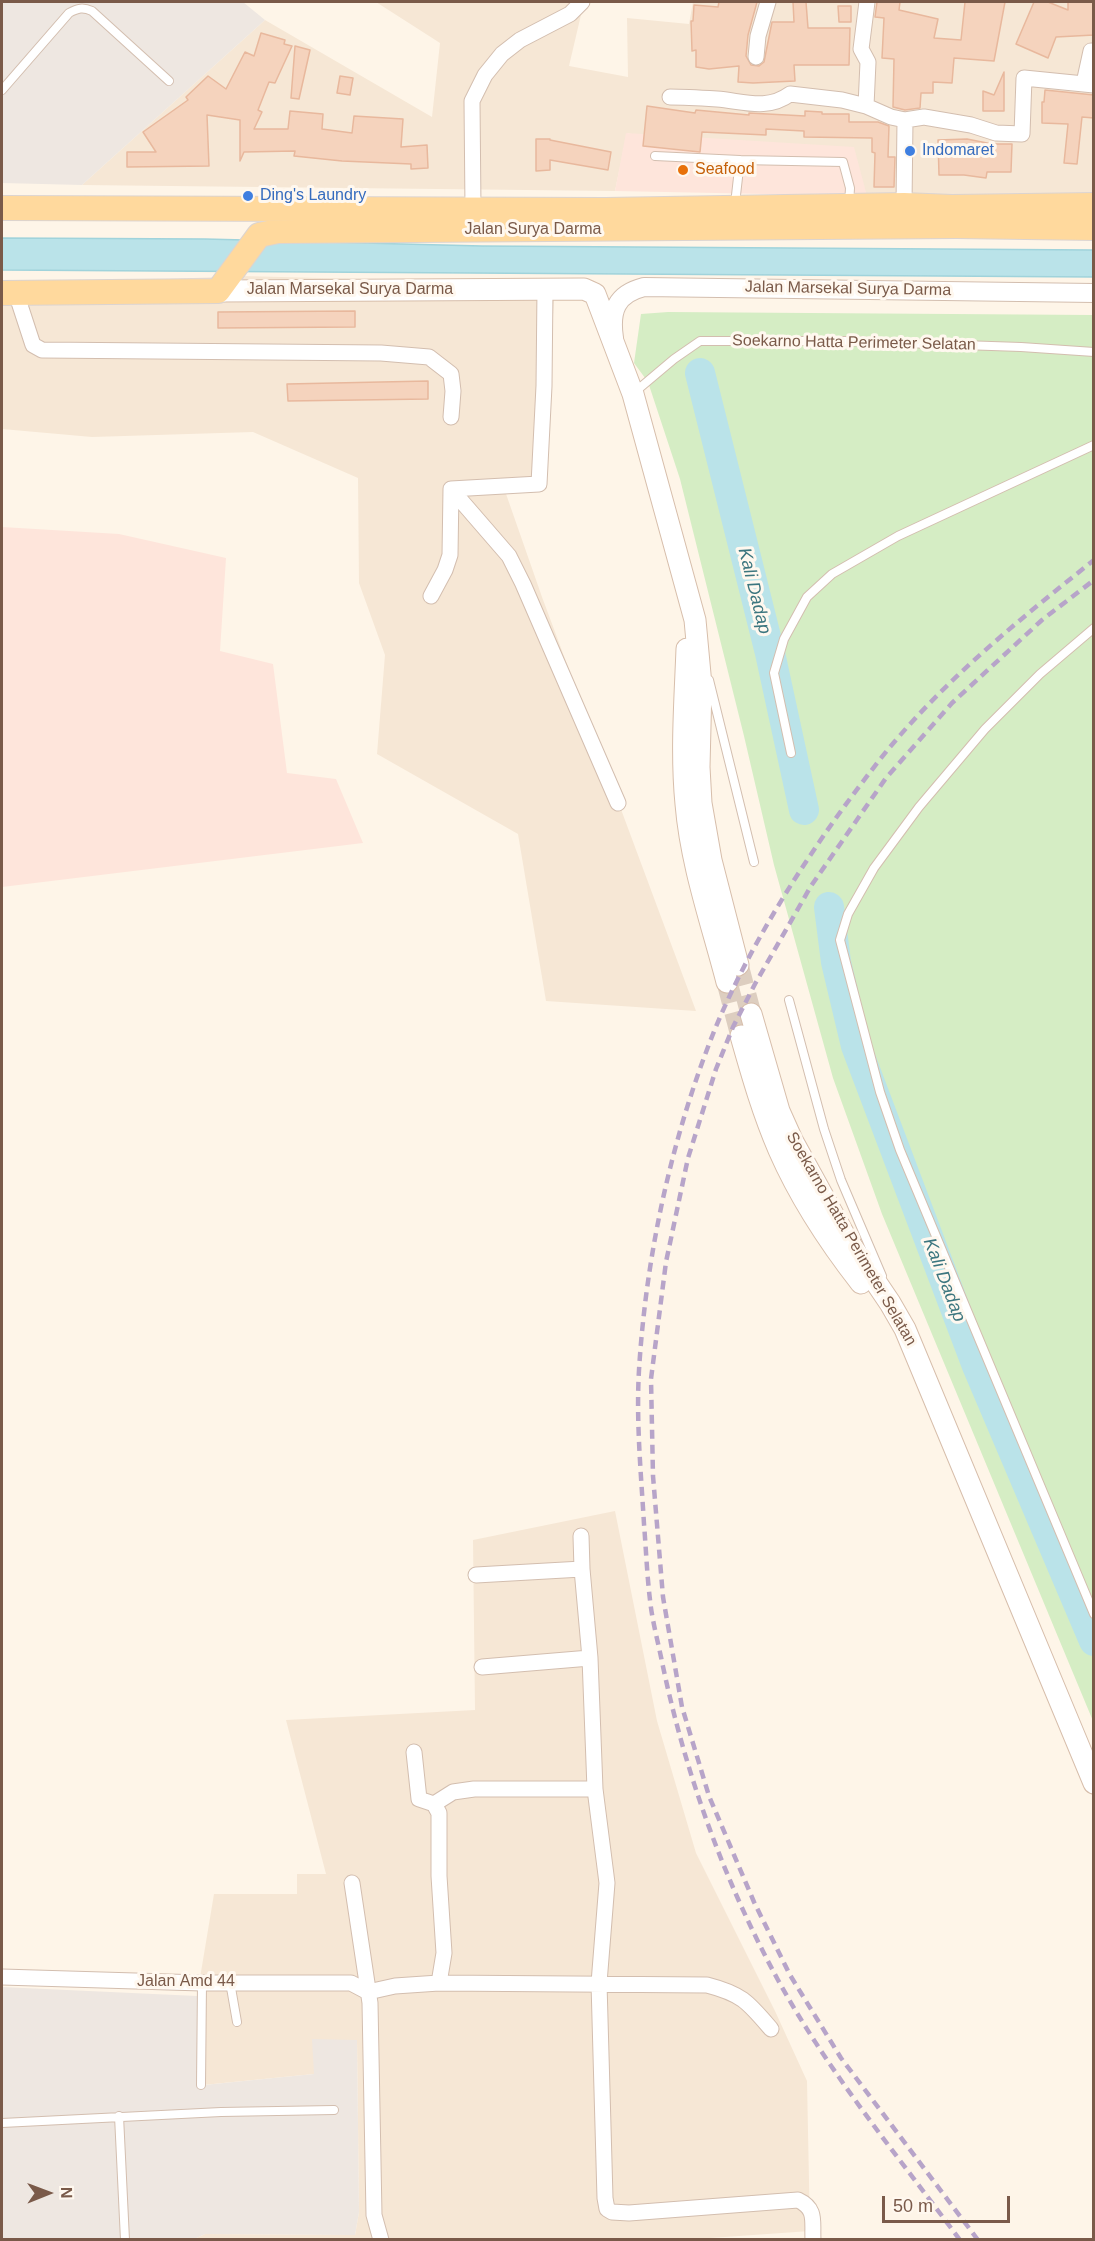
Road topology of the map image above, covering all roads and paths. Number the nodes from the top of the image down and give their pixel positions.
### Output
1 (582, 2) edge
2 (768, 2) edge
3 (867, 2) edge
4 (1094, 51) edge
5 (756, 57) dead end
6 (169, 81) dead end
7 (1089, 84) edge
8 (2, 90) edge
9 (670, 97) dead end
10 (866, 105) junction
11 (905, 120) junction
12 (655, 156) dead end
13 (740, 160) junction
14 (904, 205) junction
15 (1094, 205) edge
16 (849, 206) junction
17 (2, 208) edge
18 (735, 208) junction
19 (238, 209) junction
20 (473, 209) junction
21 (1094, 228) edge
22 (257, 238) junction
23 (550, 289) junction
24 (218, 291) junction
25 (9, 293) edge
26 (1094, 293) edge
27 (1094, 352) edge
28 (620, 363) junction
29 (633, 394) junction
30 (451, 417) dead end
31 (1094, 445) edge
32 (451, 489) junction
33 (683, 574) junction
34 (431, 596) dead end
35 (695, 620) junction
36 (1094, 628) edge
37 (791, 753) dead end
38 (618, 803) dead end
39 (754, 862) dead end
40 (789, 1000) dead end
41 (751, 1014) tunnel mouth
42 (741, 1036) tunnel mouth
43 (905, 1329) junction
44 (933, 1394) junction
45 (581, 1536) dead end
46 (582, 1569) junction
47 (476, 1575) dead end
48 (1094, 1614) edge
49 (590, 1658) junction
50 (482, 1667) dead end
51 (414, 1752) dead end
52 (1094, 1783) edge
53 (595, 1789) junction
54 (434, 1804) junction
55 (352, 1883) dead end
56 (2, 1977) edge
57 (230, 1982) junction
58 (202, 1983) junction
59 (439, 1983) junction
60 (599, 1983) junction
61 (368, 1992) junction
62 (237, 2022) dead end
63 (771, 2029) dead end
64 (201, 2085) dead end
65 (334, 2110) dead end
66 (119, 2116) junction
67 (2, 2123) edge
68 (125, 2240) edge
69 (381, 2240) edge
70 (813, 2240) edge

1 - 20 street
2 - 5 street
3 - 10 street
4 - 7 street
6 - 8 lane
7 - 11 street
9 - 10 street
10 - 11 street
11 - 14 street
12 - 13 lane
13 - 16 lane
13 - 18 lane
14 - 15 main road, Jalan Surya Darma
14 - 16 main road, Jalan Surya Darma
16 - 18 main road, Jalan Surya Darma
17 - 19 main road, Jalan Surya Darma
18 - 20 main road, Jalan Surya Darma
19 - 20 main road, Jalan Surya Darma
19 - 22 main road
21 - 22 main road, Jalan Surya Darma
22 - 24 main road
23 - 24 main road, Jalan Marsekal Surya Darma
23 - 28 main road
23 - 32 street
24 - 25 main road
25 - 30 street
26 - 28 street, Jalan Marsekal Surya Darma
27 - 29 lane, Soekarno Hatta Perimeter Selatan
28 - 29 main road
29 - 33 main road
31 - 37 lane
32 - 34 street
32 - 38 street
33 - 35 main road
33 - 35 main road
35 - 39 lane
36 - 48 lane
40 - 43 lane
41 - 43 main road, Soekarno Hatta Perimeter Selatan
42 - 44 main road, Soekarno Hatta Perimeter Selatan
43 - 44 main road, Soekarno Hatta Perimeter Selatan
44 - 52 main road, Soekarno Hatta Perimeter Selatan
45 - 46 street
46 - 47 street
46 - 49 street
49 - 50 street
49 - 53 street
51 - 54 street
53 - 54 street
53 - 60 street
54 - 59 street
55 - 61 street
56 - 58 street, Jalan Amd 44
57 - 58 street, Jalan Amd 44
57 - 61 street, Jalan Amd 44
57 - 62 lane
58 - 64 lane
59 - 60 street
59 - 61 street
60 - 63 street
60 - 70 street
61 - 69 street
65 - 66 lane
66 - 67 lane
66 - 68 lane

